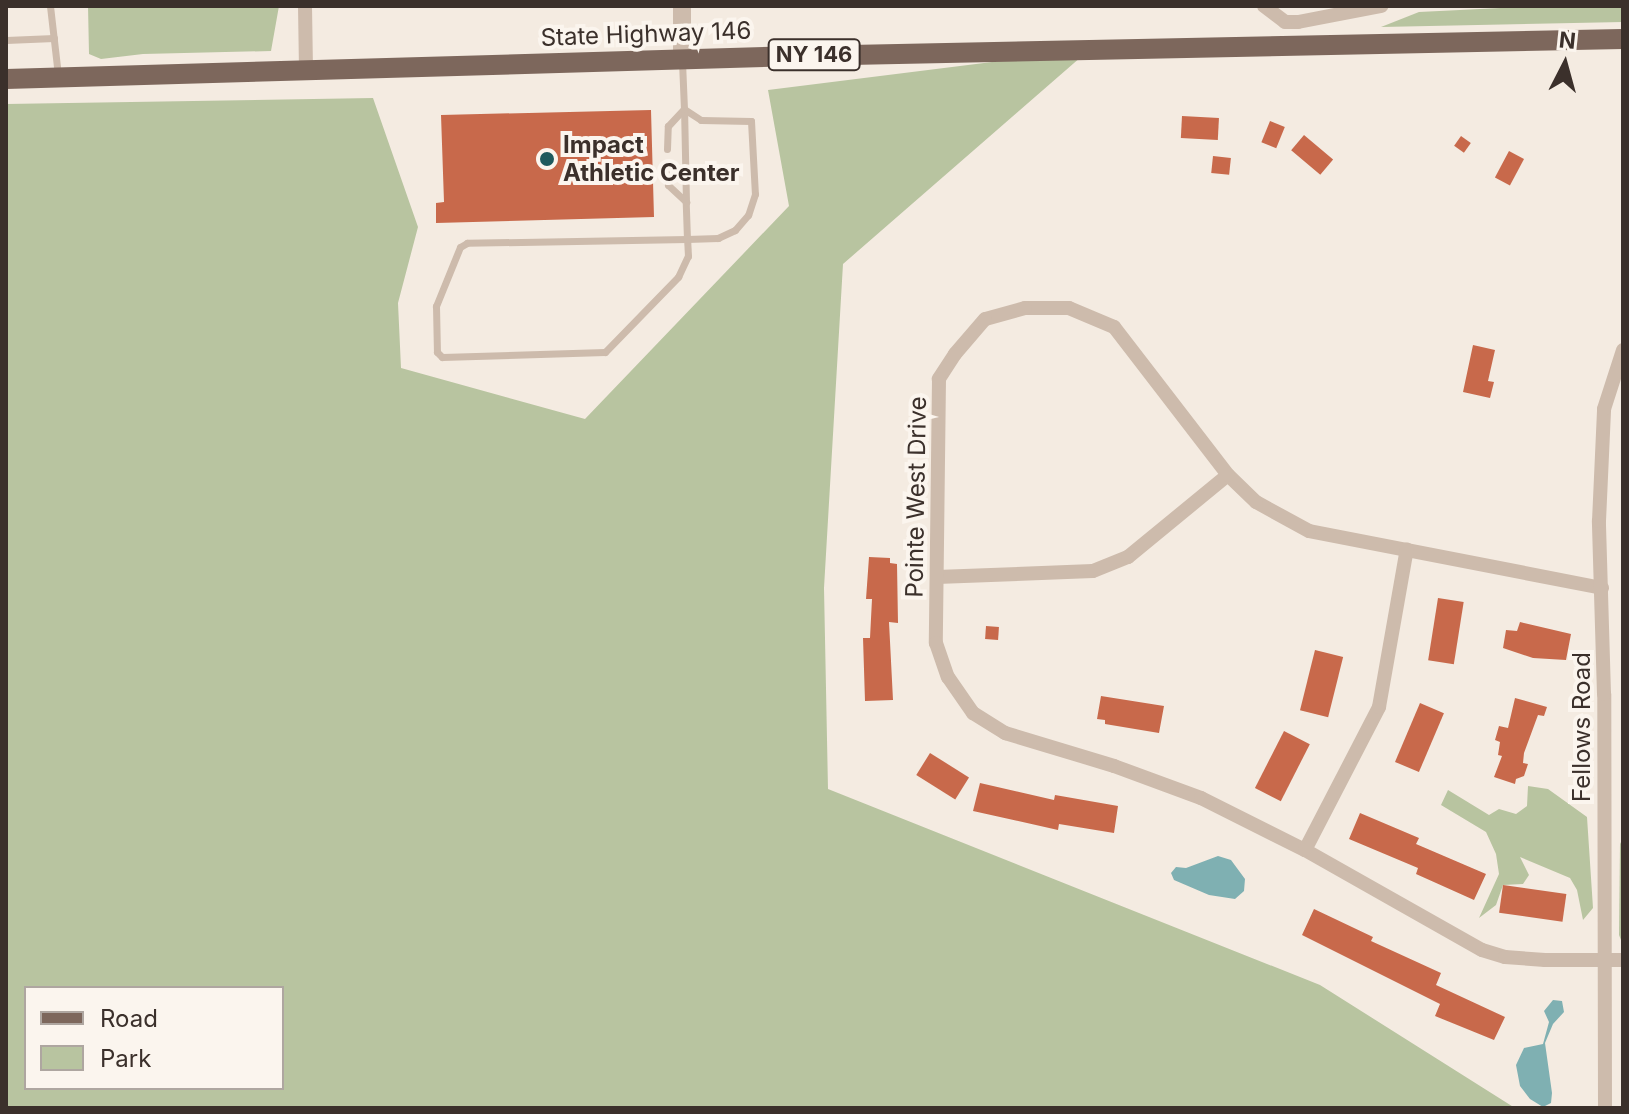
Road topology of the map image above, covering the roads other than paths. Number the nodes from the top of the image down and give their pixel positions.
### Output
1 (50, 6) edge
2 (305, 6) edge
3 (682, 6) edge
4 (1264, 6) edge
5 (1381, 6) edge
6 (54, 38) junction
7 (1623, 39) edge
8 (6, 40) edge
9 (682, 59) junction
10 (306, 72) junction
11 (58, 77) junction
12 (6, 79) edge
13 (684, 109) junction
14 (667, 149) dead end
15 (667, 169) dead end
16 (686, 202) junction
17 (687, 239) junction
18 (1623, 350) edge
19 (1228, 475) junction
20 (1407, 549) junction
21 (937, 577) junction
22 (1602, 588) junction
23 (1305, 850) junction
24 (1605, 960) junction
25 (1623, 960) edge
26 (1605, 1108) edge

1 - 6 lane
2 - 10 street
3 - 9 street
4 - 5 street
6 - 8 lane
6 - 11 lane
7 - 9 main road, State Highway 146 / NY 146
9 - 10 main road, State Highway 146 / NY 146
9 - 13 lane
10 - 11 main road, State Highway 146 / NY 146
11 - 12 main road, State Highway 146 / NY 146
13 - 14 lane
13 - 16 lane
13 - 17 lane
15 - 16 lane
16 - 17 lane
17 - 17 lane
18 - 22 street, Fellows Road
19 - 20 street, Pointe West Drive
19 - 21 street
19 - 21 street, Pointe West Drive
20 - 22 street, Pointe West Drive
20 - 23 street
21 - 23 street, Pointe West Drive
22 - 24 street, Fellows Road
23 - 24 street, Pointe West Drive
24 - 25 street, Pointe West Drive
24 - 26 street, Fellows Road

